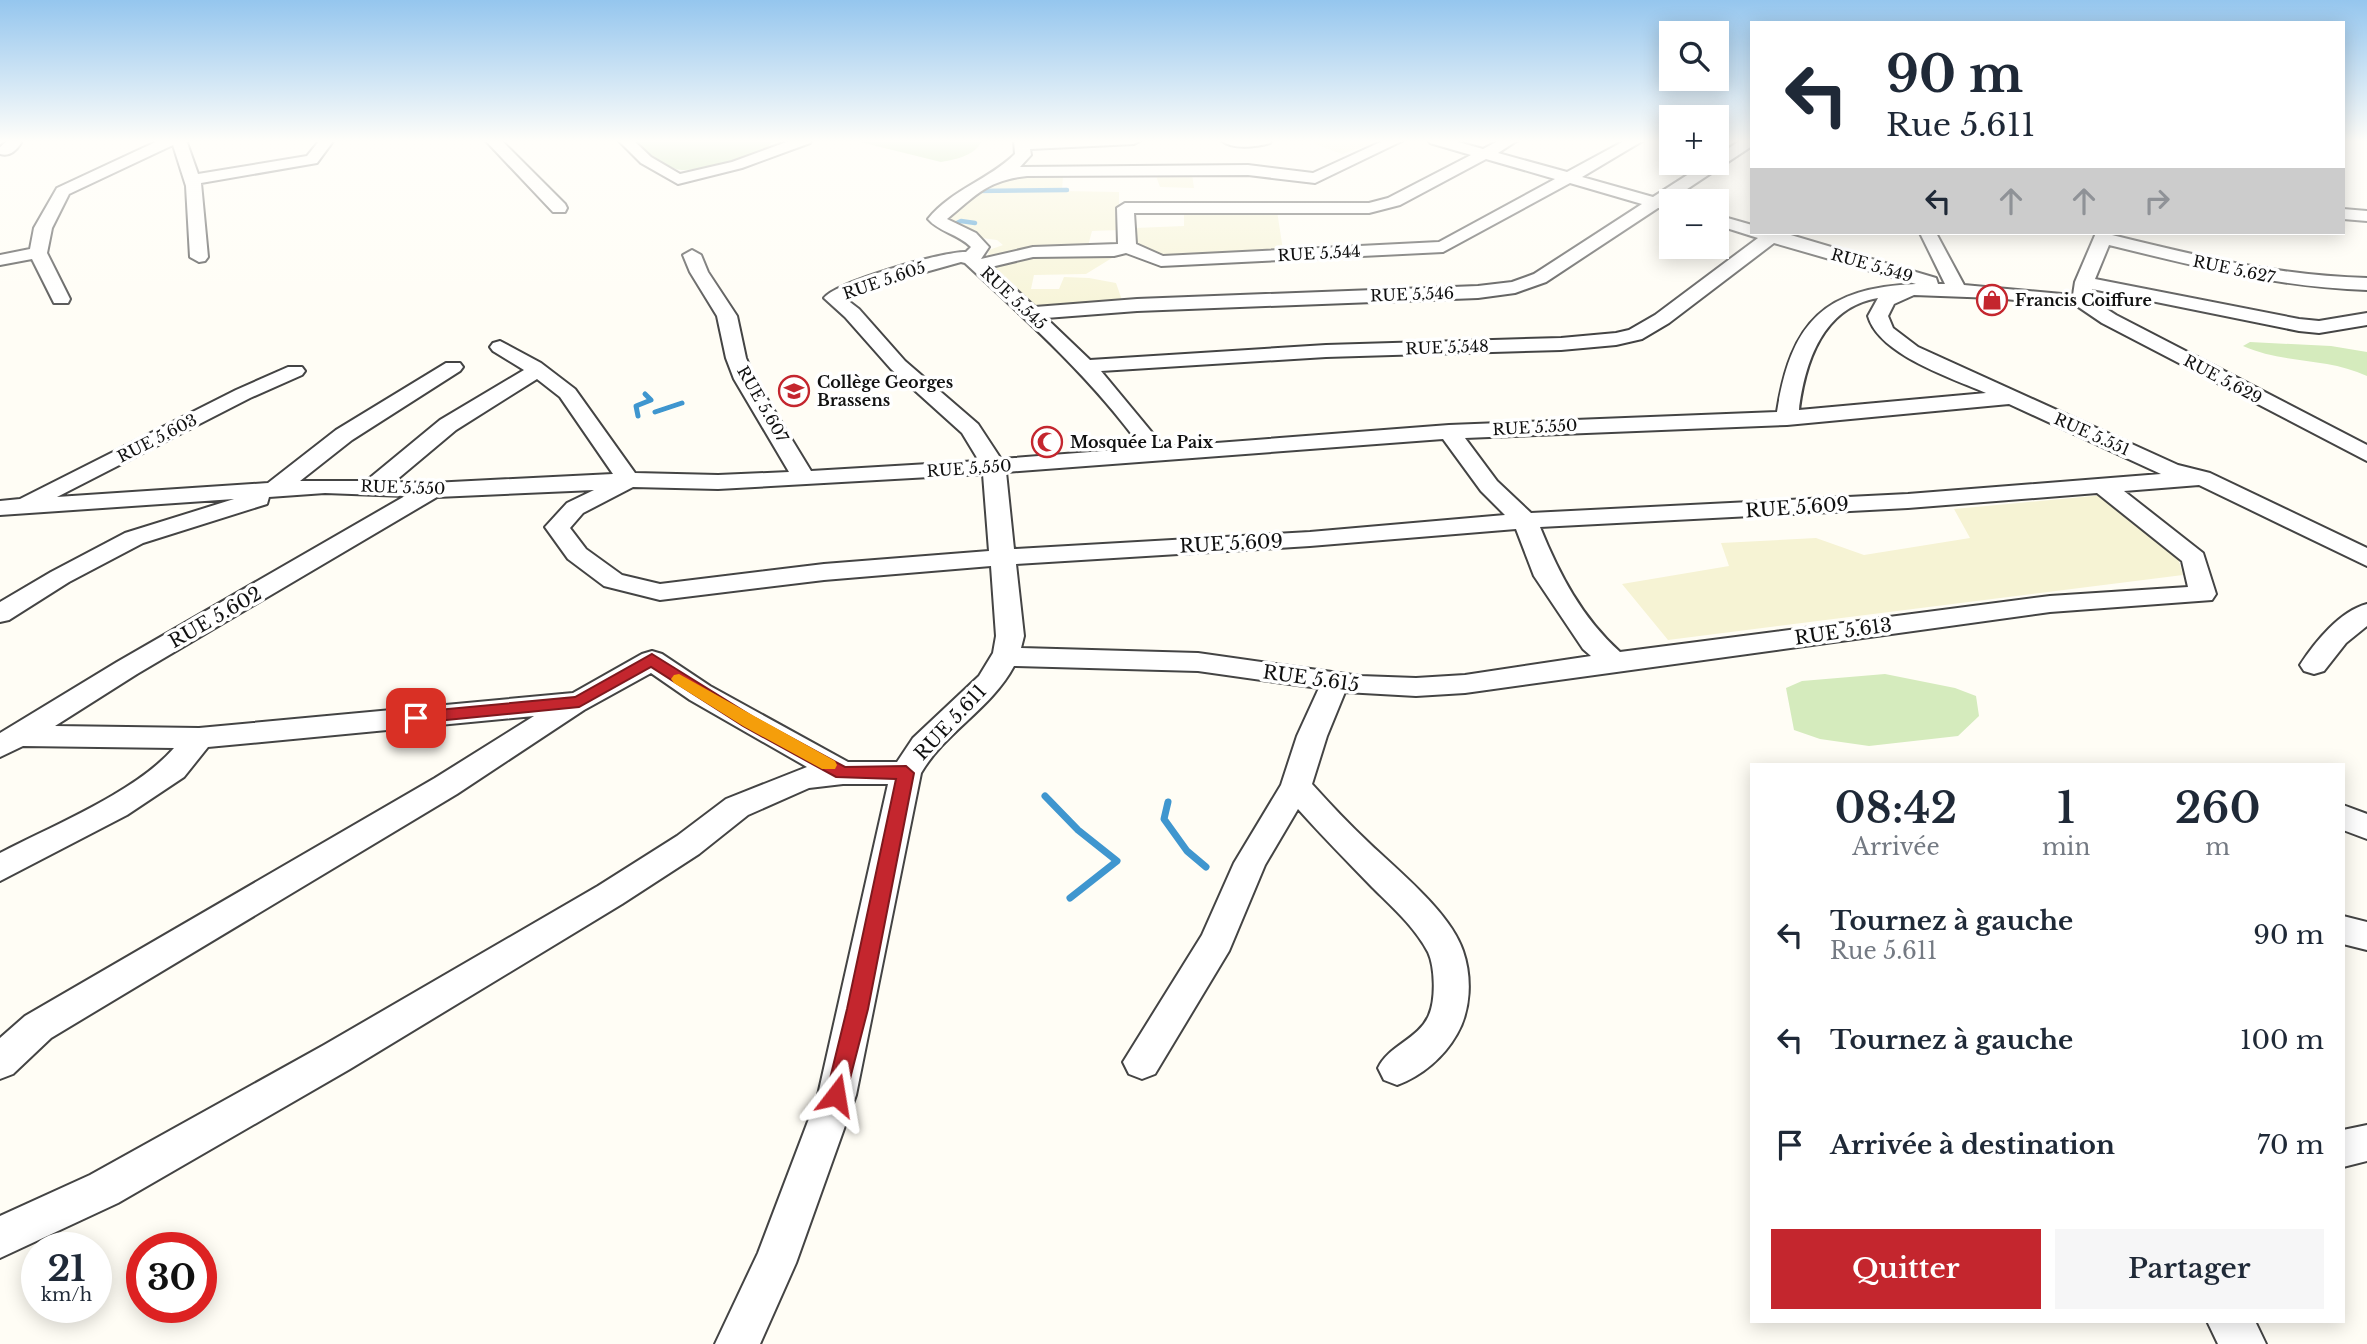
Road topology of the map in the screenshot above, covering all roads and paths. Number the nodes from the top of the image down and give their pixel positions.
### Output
1 (57, 203) edge
2 (194, 203) edge
3 (554, 203) edge
4 (956, 203) edge
5 (1391, 203) edge
6 (1521, 203) edge
7 (1652, 203) edge
8 (559, 208) dead end
9 (2345, 214) edge
10 (2367, 216) edge
11 (1729, 223) edge
12 (1750, 229) edge
13 (1762, 235) edge
14 (1771, 235) edge
15 (1929, 235) edge
16 (2103, 235) edge
17 (1128, 247) junction
18 (38, 253) junction
19 (692, 255) dead end
20 (199, 257) dead end
21 (0, 260) edge
22 (974, 261) junction
23 (2367, 284) edge
24 (1951, 289) junction
25 (1919, 290) junction
26 (2082, 291) junction
27 (61, 299) dead end
28 (1031, 313) junction
29 (2367, 320) edge
30 (500, 347) dead end
31 (1085, 366) junction
32 (453, 367) dead end
33 (536, 370) junction
34 (295, 371) dead end
35 (2011, 397) junction
36 (1787, 418) junction
37 (1450, 432) junction
38 (1157, 453) junction
39 (2367, 454) edge
40 (993, 466) junction
41 (803, 477) junction
42 (2202, 478) junction
43 (628, 480) junction
44 (2101, 485) junction
45 (374, 486) junction
46 (284, 488) junction
47 (432, 490) junction
48 (209, 493) junction
49 (7, 509) edge
50 (187, 520) junction
51 (1525, 521) junction
52 (2367, 558) edge
53 (1003, 559) junction
54 (2367, 612) edge
55 (0, 614) edge
56 (1006, 657) junction
57 (1614, 662) junction
58 (2314, 664) dead end
59 (1336, 681) junction
60 (579, 702) junction
61 (199, 738) junction
62 (8, 742) edge
63 (843, 773) junction
64 (906, 773) junction
65 (1296, 786) junction
66 (2345, 818) edge
67 (2367, 827) edge
68 (0, 868) edge
69 (2345, 930) edge
70 (2367, 936) edge
71 (0, 1062) edge
72 (1142, 1062) dead end
73 (1397, 1068) dead end
74 (2367, 1143) edge
75 (2345, 1148) edge
76 (0, 1237) edge
77 (2230, 1323) edge
78 (737, 1344) edge
79 (2244, 1344) edge

1 - 18 street
2 - 20 street
3 - 8 street
4 - 22 street, RUE 5.545
5 - 17 street
6 - 17 street, RUE 5.544
7 - 28 street, RUE 5.546
9 - 10 street
11 - 12 street, RUE 5.549
13 - 31 street, RUE 5.548
14 - 24 street, RUE 5.549
15 - 24 street
16 - 23 street, RUE 5.627
16 - 26 street
17 - 22 street
18 - 21 street
18 - 27 street
19 - 41 street, RUE 5.607
22 - 28 street, RUE 5.545
22 - 40 street, RUE 5.605
24 - 25 street
24 - 26 street
25 - 35 street, RUE 5.551
25 - 36 street
26 - 29 street
26 - 39 street, RUE 5.629
28 - 31 street, RUE 5.545
30 - 33 street
31 - 38 street, RUE 5.545
32 - 46 street
33 - 43 street
33 - 45 street
34 - 49 street, RUE 5.603
35 - 36 street, RUE 5.550
35 - 42 street, RUE 5.551
36 - 37 street, RUE 5.550
37 - 38 street, RUE 5.550
37 - 51 street
38 - 40 street, RUE 5.550
40 - 41 street, RUE 5.550
40 - 53 street, RUE 5.605
41 - 43 street, RUE 5.550
42 - 44 street, RUE 5.609
42 - 52 street, RUE 5.551
43 - 47 street, RUE 5.550
43 - 53 street, RUE 5.609
44 - 51 street, RUE 5.609
44 - 57 street, RUE 5.613
45 - 46 street, RUE 5.550
45 - 47 street, RUE 5.550
46 - 48 street, RUE 5.550
46 - 50 street
47 - 62 street, RUE 5.602
48 - 49 street, RUE 5.550
48 - 50 street
50 - 55 street
51 - 53 street, RUE 5.609
51 - 57 street
53 - 56 street
54 - 58 street
56 - 59 street, RUE 5.615
56 - 64 street, RUE 5.611
57 - 59 street, RUE 5.615
59 - 65 street
60 - 61 street
60 - 63 street, RUE 5.611
60 - 71 street
61 - 62 street
61 - 68 street
63 - 64 street, RUE 5.611
63 - 76 street
64 - 78 street
65 - 72 street
65 - 73 street
66 - 67 street
69 - 70 street
74 - 75 street
77 - 79 street

